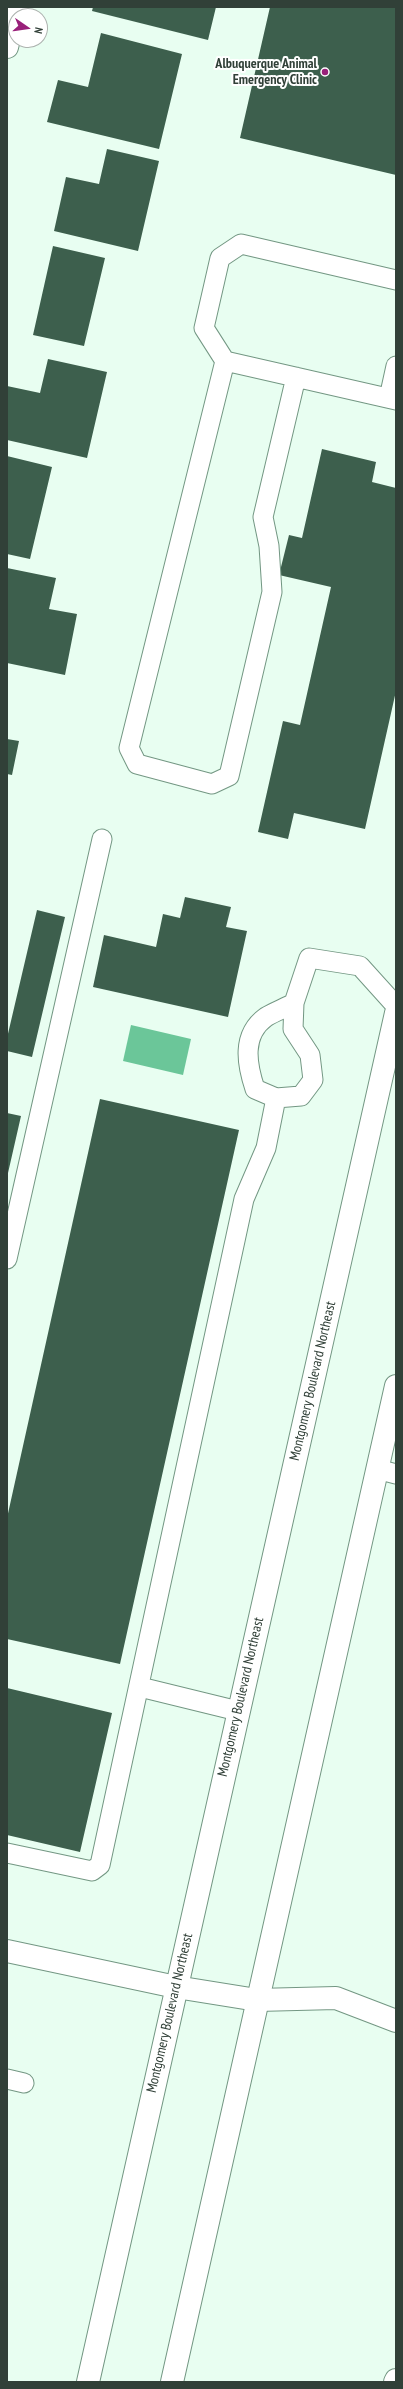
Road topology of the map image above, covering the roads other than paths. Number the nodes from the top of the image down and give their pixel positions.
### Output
1 (17, 7) edge
2 (7, 47) edge
3 (396, 280) edge
4 (225, 361) junction
5 (396, 366) edge
6 (296, 377) junction
7 (393, 399) edge
8 (102, 839) dead end
9 (294, 1003) junction
10 (396, 1006) edge
11 (396, 1013) edge
12 (276, 1098) junction
13 (7, 1259) edge
14 (396, 1386) edge
15 (387, 1472) edge
16 (140, 1687) junction
17 (238, 1710) junction
18 (7, 1853) edge
19 (7, 1951) edge
20 (176, 1987) junction
21 (257, 2000) junction
22 (396, 2021) edge
23 (88, 2382) edge
24 (172, 2382) edge

1 - 2 main road
3 - 4 lane
4 - 6 lane
4 - 6 lane
5 - 7 lane
6 - 7 lane
8 - 13 lane
9 - 10 lane
9 - 12 lane
9 - 12 lane
11 - 17 main road, Montgomery Boulevard Northeast
12 - 16 lane
14 - 15 main road
15 - 21 main road
16 - 17 lane
16 - 18 lane
17 - 20 main road, Montgomery Boulevard Northeast
19 - 20 main road
20 - 21 main road
20 - 23 main road, Montgomery Boulevard Northeast
21 - 22 main road
21 - 24 main road

